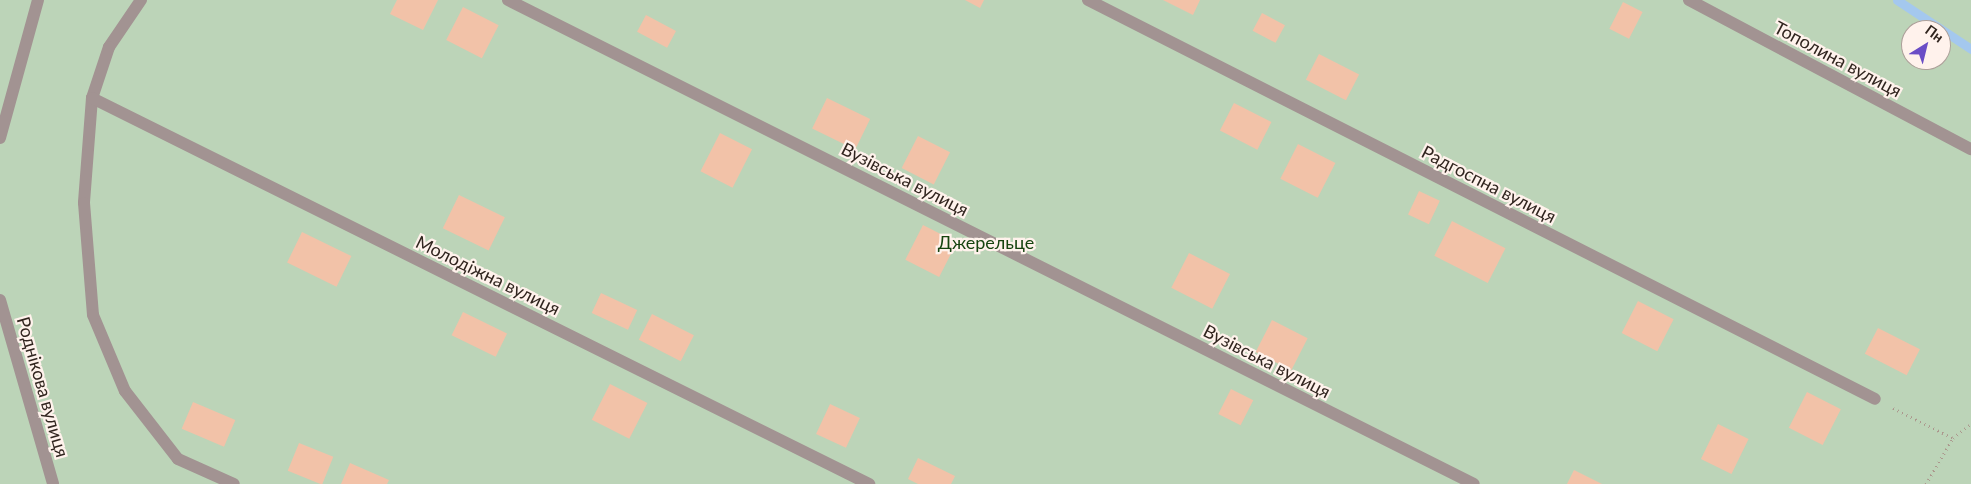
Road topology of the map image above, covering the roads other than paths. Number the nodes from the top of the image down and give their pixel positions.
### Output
1 (38, 0) edge
2 (141, 0) edge
3 (508, 0) edge
4 (1088, 0) edge
5 (1689, 0) edge
6 (92, 98) junction
7 (0, 138) edge
8 (1971, 149) edge
9 (0, 300) edge
10 (1875, 399) road end
11 (53, 484) edge
12 (234, 484) edge
13 (869, 484) edge
14 (1474, 484) edge

1 - 7 lane
2 - 6 lane
3 - 14 lane, Вузівська вулиця
4 - 10 lane, Радгоспна вулиця
5 - 8 lane, Тополина вулиця
6 - 12 lane
6 - 13 lane, Молодіжна вулиця
9 - 11 lane, Роднікова вулиця

